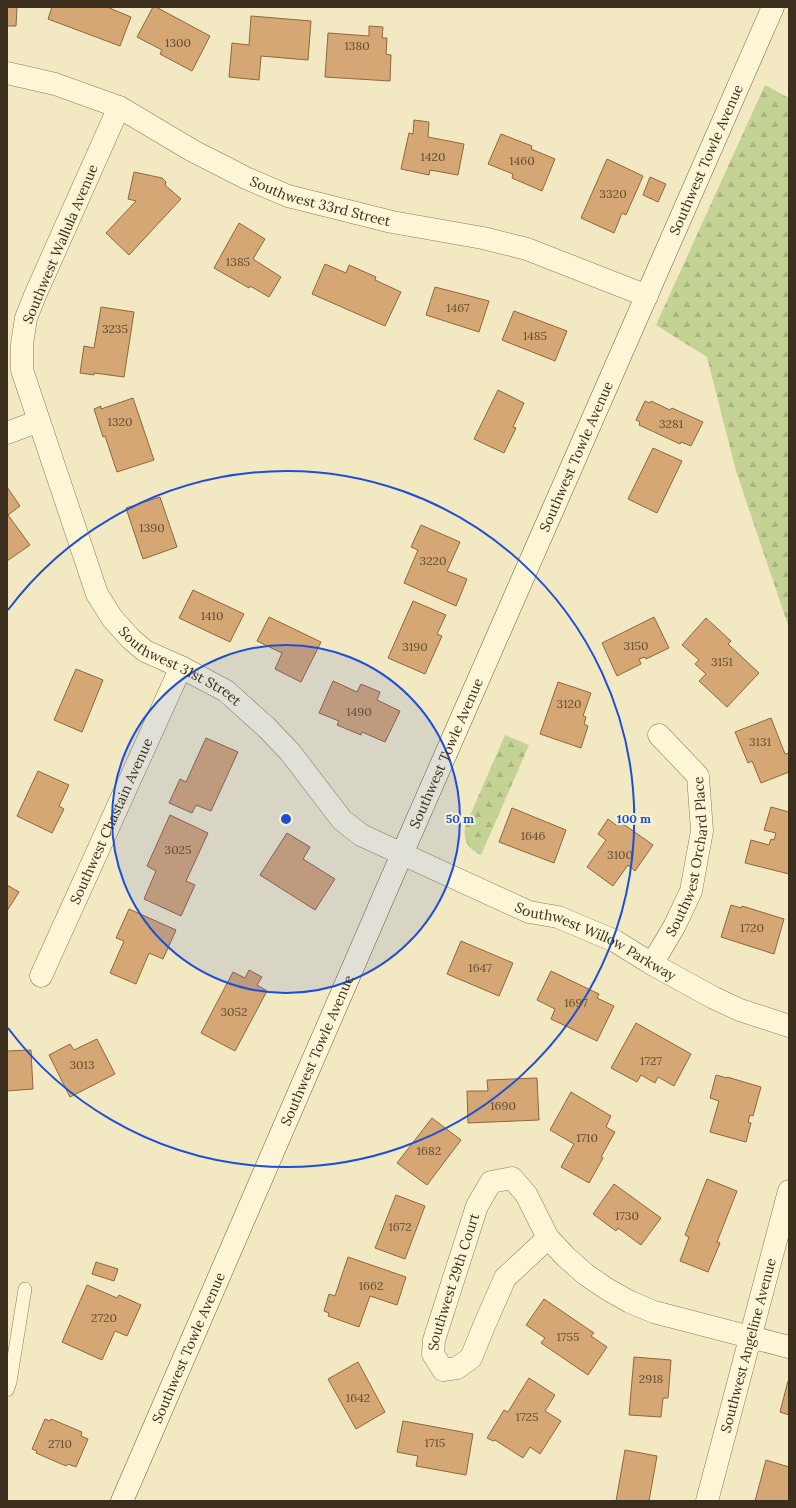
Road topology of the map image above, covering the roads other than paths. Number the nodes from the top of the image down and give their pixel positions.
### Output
1 (773, 7) edge
2 (7, 73) edge
3 (119, 107) junction
4 (647, 296) junction
5 (39, 421) junction
6 (7, 432) edge
7 (181, 667) junction
8 (659, 735) dead end
9 (402, 854) junction
10 (652, 964) junction
11 (41, 976) dead end
12 (789, 1026) edge
13 (789, 1191) edge
14 (548, 1238) junction
15 (25, 1288) dead end
16 (750, 1337) junction
17 (789, 1347) edge
18 (7, 1390) edge
19 (122, 1501) edge
20 (707, 1501) edge

1 - 4 street, Southwest Towle Avenue
2 - 3 street, Southwest 33rd Street
3 - 4 street, Southwest 33rd Street
3 - 5 street, Southwest Wallula Avenue
4 - 9 street, Southwest Towle Avenue
5 - 6 street
5 - 7 street, Southwest 31st Street
7 - 9 street, Southwest 31st Street
7 - 11 street, Southwest Chastain Avenue
8 - 10 street, Southwest Orchard Place
9 - 10 street, Southwest Willow Parkway
9 - 19 street, Southwest Towle Avenue
10 - 12 street, Southwest Willow Parkway
13 - 16 street, Southwest Angeline Avenue
14 - 14 street, Southwest 29th Court
14 - 16 street, Southwest 29th Court
15 - 18 lane
16 - 17 street, Southwest 29th Court
16 - 20 street, Southwest Angeline Avenue

